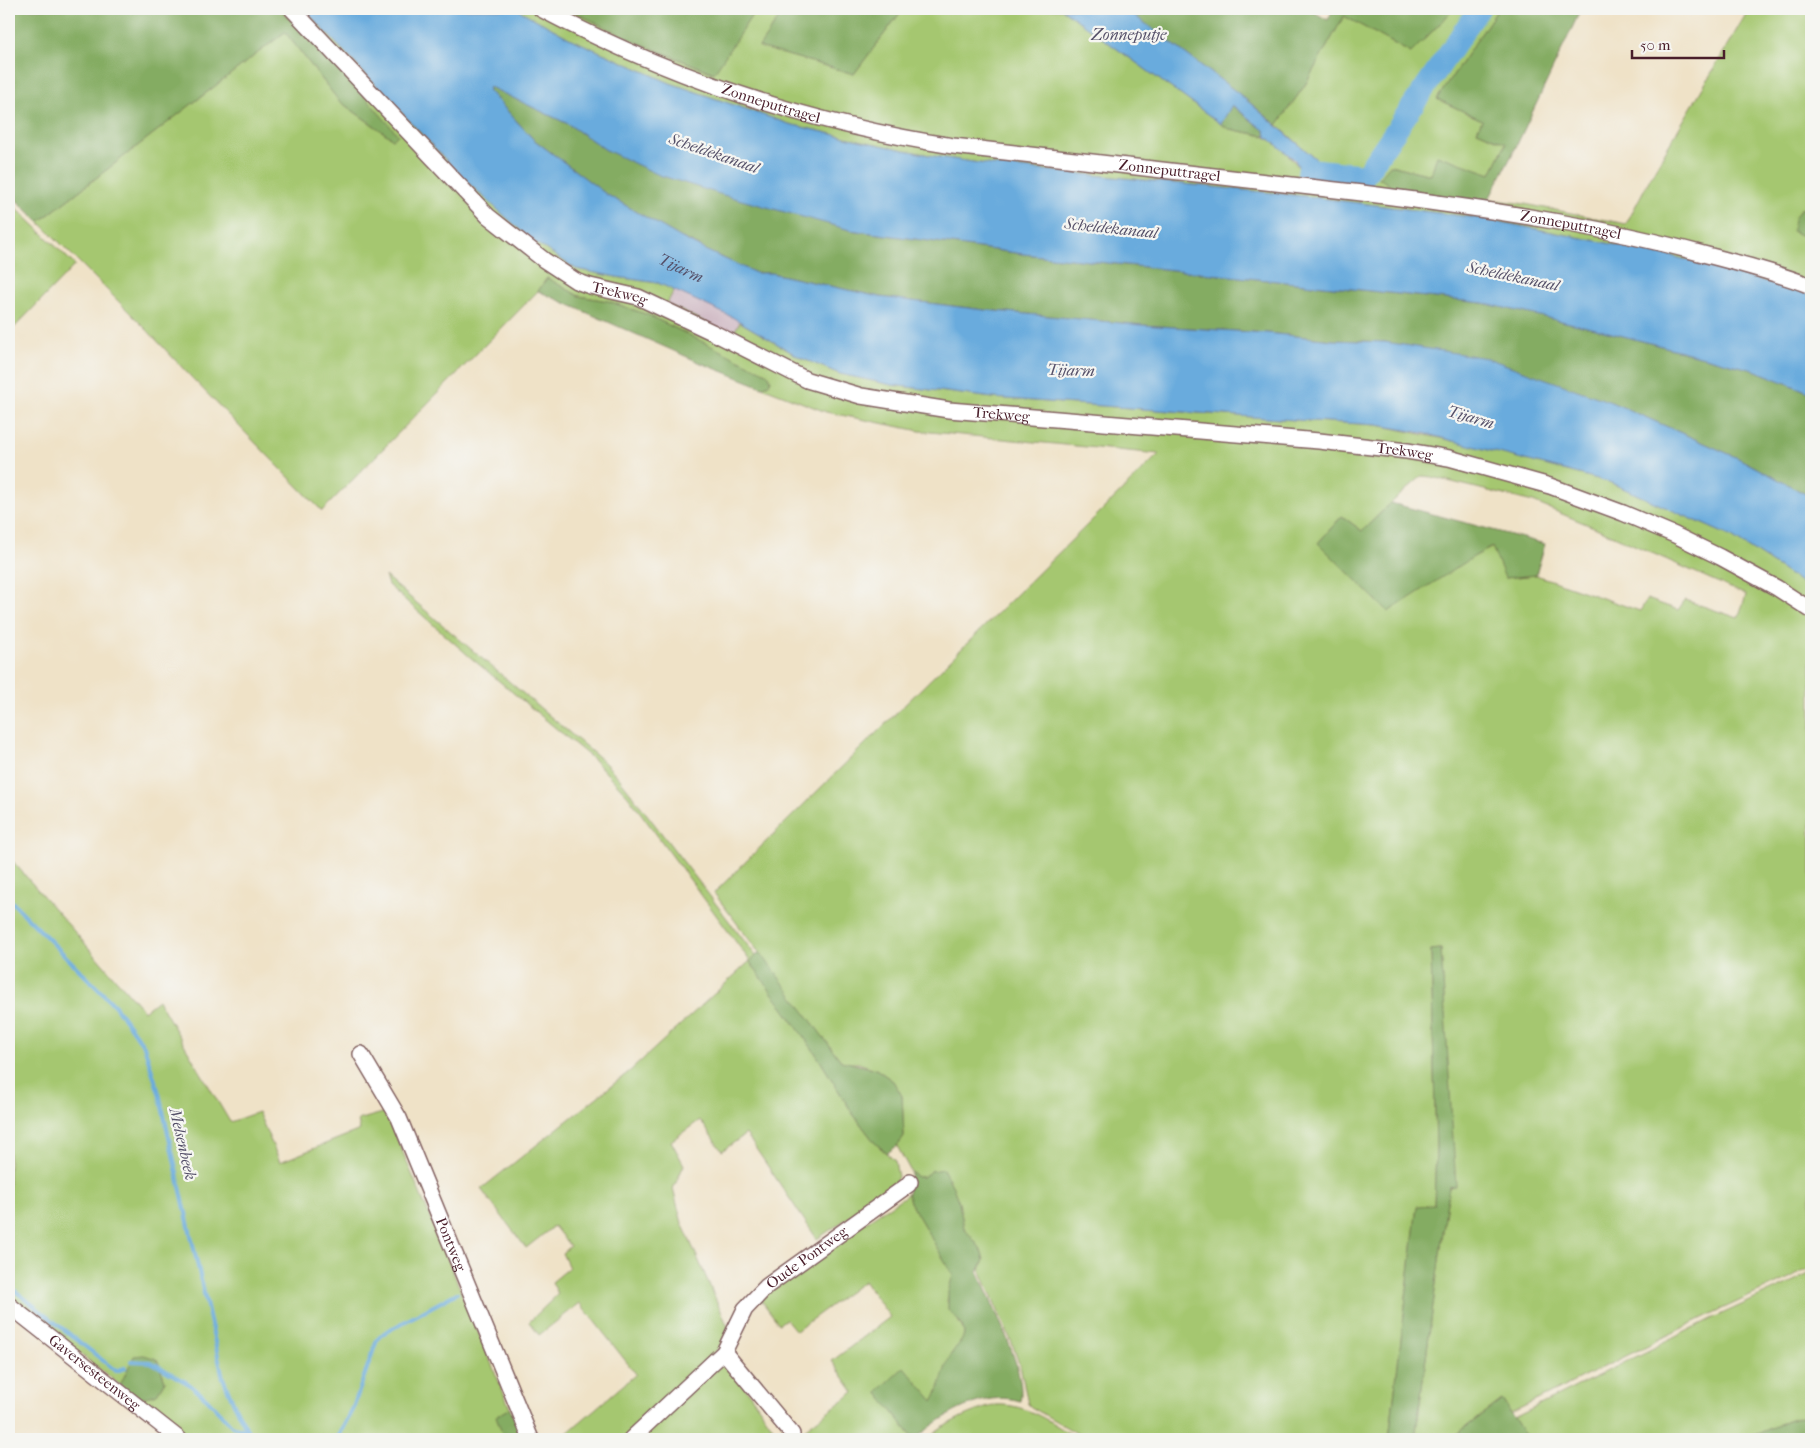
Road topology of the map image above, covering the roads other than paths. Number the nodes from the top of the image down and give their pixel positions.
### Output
1 (292, 9) edge
2 (541, 9) edge
3 (1811, 286) edge
4 (1811, 610) edge
5 (361, 1054) dead end
6 (910, 1182) dead end
7 (9, 1305) edge
8 (724, 1352) junction
9 (792, 1434) dead end
10 (179, 1439) edge
11 (531, 1439) edge
12 (631, 1439) edge

1 - 4 street, Trekweg
2 - 3 street, Zonneputtragel
5 - 11 street, Pontweg
6 - 8 street, Oude Pontweg
7 - 10 street, Gaversesteenweg
8 - 9 street
8 - 12 street

